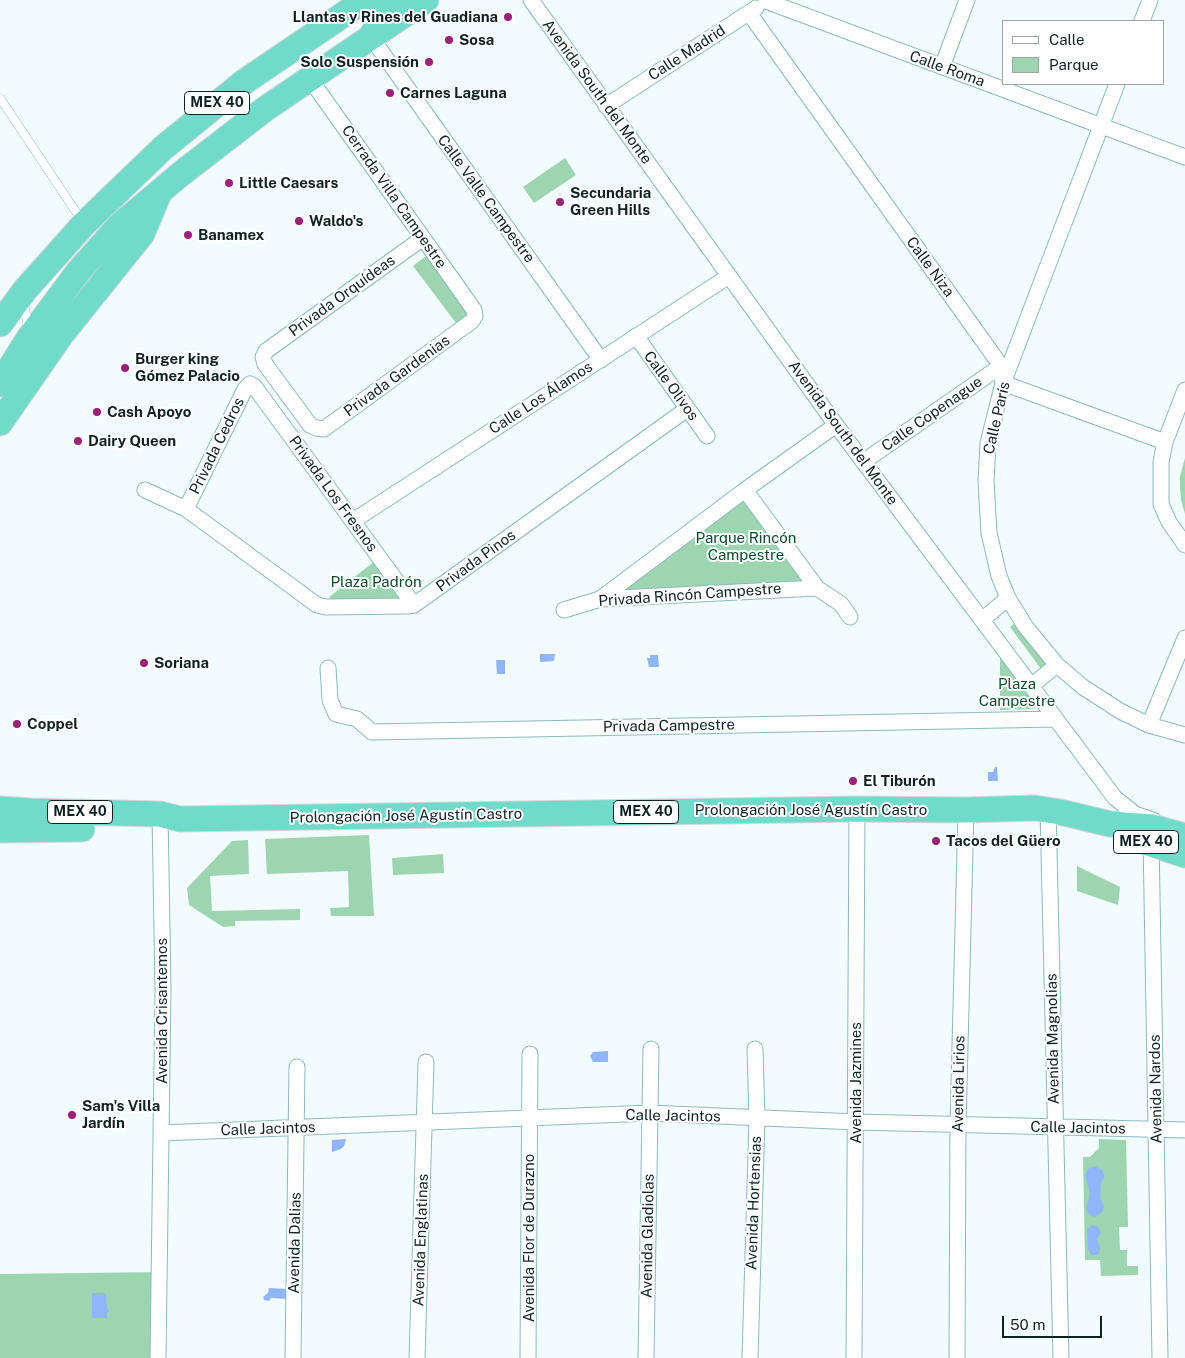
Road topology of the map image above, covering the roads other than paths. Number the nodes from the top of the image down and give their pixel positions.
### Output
1 (364, 0) edge
2 (392, 0) edge
3 (426, 0) edge
4 (531, 0) edge
5 (967, 0) edge
6 (1150, 0) edge
7 (767, 1) edge
8 (749, 13) junction
9 (1142, 20) edge
10 (371, 38) junction
11 (942, 67) junction
12 (310, 79) junction
13 (1117, 85) edge
14 (0, 98) edge
15 (606, 106) junction
16 (1101, 126) junction
17 (1185, 157) edge
18 (159, 193) junction
19 (84, 224) junction
20 (423, 238) junction
21 (59, 276) junction
22 (729, 276) junction
23 (475, 316) joint
24 (0, 324) edge
25 (636, 336) junction
26 (29, 338) junction
27 (601, 360) junction
28 (1001, 366) junction
29 (1003, 383) junction
30 (0, 384) edge
31 (250, 384) joint
32 (1185, 390) edge
33 (687, 409) junction
34 (0, 423) edge
35 (836, 426) junction
36 (316, 428) joint
37 (707, 436) dead end
38 (1166, 442) junction
39 (863, 462) junction
40 (145, 490) dead end
41 (745, 490) junction
42 (186, 508) junction
43 (353, 521) junction
44 (1185, 545) edge
45 (817, 588) junction
46 (1008, 598) junction
47 (600, 599) junction
48 (414, 605) junction
49 (564, 610) dead end
50 (850, 617) dead end
51 (982, 620) junction
52 (1185, 638) edge
53 (1057, 665) junction
54 (328, 668) dead end
55 (1031, 686) junction
56 (1055, 719) junction
57 (1149, 725) junction
58 (1185, 735) edge
59 (857, 808) junction
60 (0, 809) edge
61 (1048, 809) junction
62 (966, 810) junction
63 (166, 820) junction
64 (1185, 828) edge
65 (0, 830) edge
66 (1151, 830) junction
67 (1185, 836) edge
68 (1185, 855) edge
69 (651, 1049) dead end
70 (755, 1049) dead end
71 (530, 1054) dead end
72 (426, 1062) dead end
73 (297, 1067) dead end
74 (650, 1113) junction
75 (530, 1118) junction
76 (757, 1118) junction
77 (424, 1122) junction
78 (856, 1122) junction
79 (958, 1125) junction
80 (1055, 1127) junction
81 (297, 1128) junction
82 (1157, 1130) junction
83 (1185, 1130) edge
84 (161, 1133) junction
85 (158, 1358) edge
86 (293, 1358) edge
87 (417, 1358) edge
88 (528, 1358) edge
89 (646, 1358) edge
90 (750, 1358) edge
91 (854, 1358) edge
92 (957, 1358) edge
93 (1061, 1358) edge
94 (1160, 1358) edge

1 - 19 highway, MEX 40
2 - 10 highway
3 - 10 highway, MEX 40
4 - 15 street, Avenida South del Monte
5 - 11 street
6 - 9 street
7 - 8 street, Calle Madrid
7 - 11 street, Calle Roma
8 - 15 street, Calle Madrid
8 - 28 street, Calle Niza
10 - 12 highway, MEX 40
10 - 27 street, Calle Valle Campestre
11 - 16 street, Calle Roma
12 - 18 highway, MEX 40
12 - 20 street, Cerrada Villa Campestre
13 - 16 street, Calle París
14 - 19 lane
15 - 22 street, Avenida South del Monte
16 - 17 street, Calle Roma
16 - 29 street, Calle París
18 - 21 highway, MEX 40
18 - 34 highway
19 - 21 highway, MEX 40
20 - 23 street, Cerrada Villa Campestre
20 - 36 street, Privada Orquídeas
21 - 24 highway, MEX 40
21 - 26 highway, MEX 40
21 - 26 lane
22 - 25 street, Calle Los Álamos
22 - 35 street, Avenida South del Monte
23 - 36 street, Privada Gardenias
25 - 27 street, Calle Los Álamos
25 - 33 street, Calle Olivos
26 - 30 highway, MEX 40
27 - 43 street, Calle Los Álamos
28 - 29 street, Calle Niza
28 - 39 street, Calle Copenague
29 - 38 street
29 - 46 street, Calle París
31 - 42 street, Privada Cedros
31 - 43 street, Privada Los Fresnos
32 - 38 street
33 - 37 street, Calle Olivos
33 - 48 street, Privada Pinos
35 - 39 street, Avenida South del Monte
35 - 41 street
38 - 44 street
39 - 51 street, Avenida South del Monte
40 - 42 street
41 - 45 street
41 - 47 street
42 - 48 street
43 - 48 street, Privada Los Fresnos
45 - 47 street, Privada Rincón Campestre
45 - 50 street
46 - 51 street
46 - 53 street, Calle París
47 - 49 street, Privada Rincón Campestre
51 - 55 street, Avenida South del Monte
52 - 57 street
53 - 55 street
53 - 57 street, Calle París
54 - 56 street, Privada Campestre
55 - 56 street, Avenida South del Monte
56 - 66 street, Avenida South del Monte
57 - 58 street, Calle París
59 - 62 highway, Prolongación José Agustín Castro / MEX 40
59 - 63 highway, Prolongación José Agustín Castro / MEX 40
59 - 78 street, Avenida Jazmines
60 - 63 highway, Prolongación José Agustín Castro / MEX 40
61 - 62 highway, Prolongación José Agustín Castro / MEX 40
61 - 66 highway, Prolongación José Agustín Castro / MEX 40
61 - 80 street, Avenida Magnolias
62 - 79 street, Avenida Lirios
63 - 65 highway, Prolongación José Agustín Castro / MEX 40
63 - 84 street, Avenida Crisantemos
64 - 66 street, Avenida South del Monte
66 - 67 highway, MEX 40
66 - 68 highway, MEX 40
66 - 82 street, Avenida Nardos
69 - 74 street, Avenida Gladiolas
70 - 76 street, Avenida Hortensias
71 - 75 street, Avenida Flor de Durazno
72 - 77 street, Avenida Englatinas
73 - 81 street, Avenida Dalias
74 - 75 street, Calle Jacintos
74 - 76 street, Calle Jacintos
74 - 89 street, Avenida Gladiolas
75 - 77 street, Calle Jacintos
75 - 88 street, Avenida Flor de Durazno
76 - 78 street, Calle Jacintos
76 - 90 street, Avenida Hortensias
77 - 81 street, Calle Jacintos
77 - 87 street, Avenida Englatinas
78 - 79 street, Calle Jacintos
78 - 91 street, Avenida Jazmines
79 - 80 street, Calle Jacintos
79 - 92 street, Avenida Lirios
80 - 82 street, Calle Jacintos
80 - 93 street, Avenida Magnolias
81 - 84 street, Calle Jacintos
81 - 86 street, Avenida Dalias
82 - 83 street, Calle Jacintos
82 - 94 street, Avenida Nardos
84 - 85 street, Avenida Crisantemos

